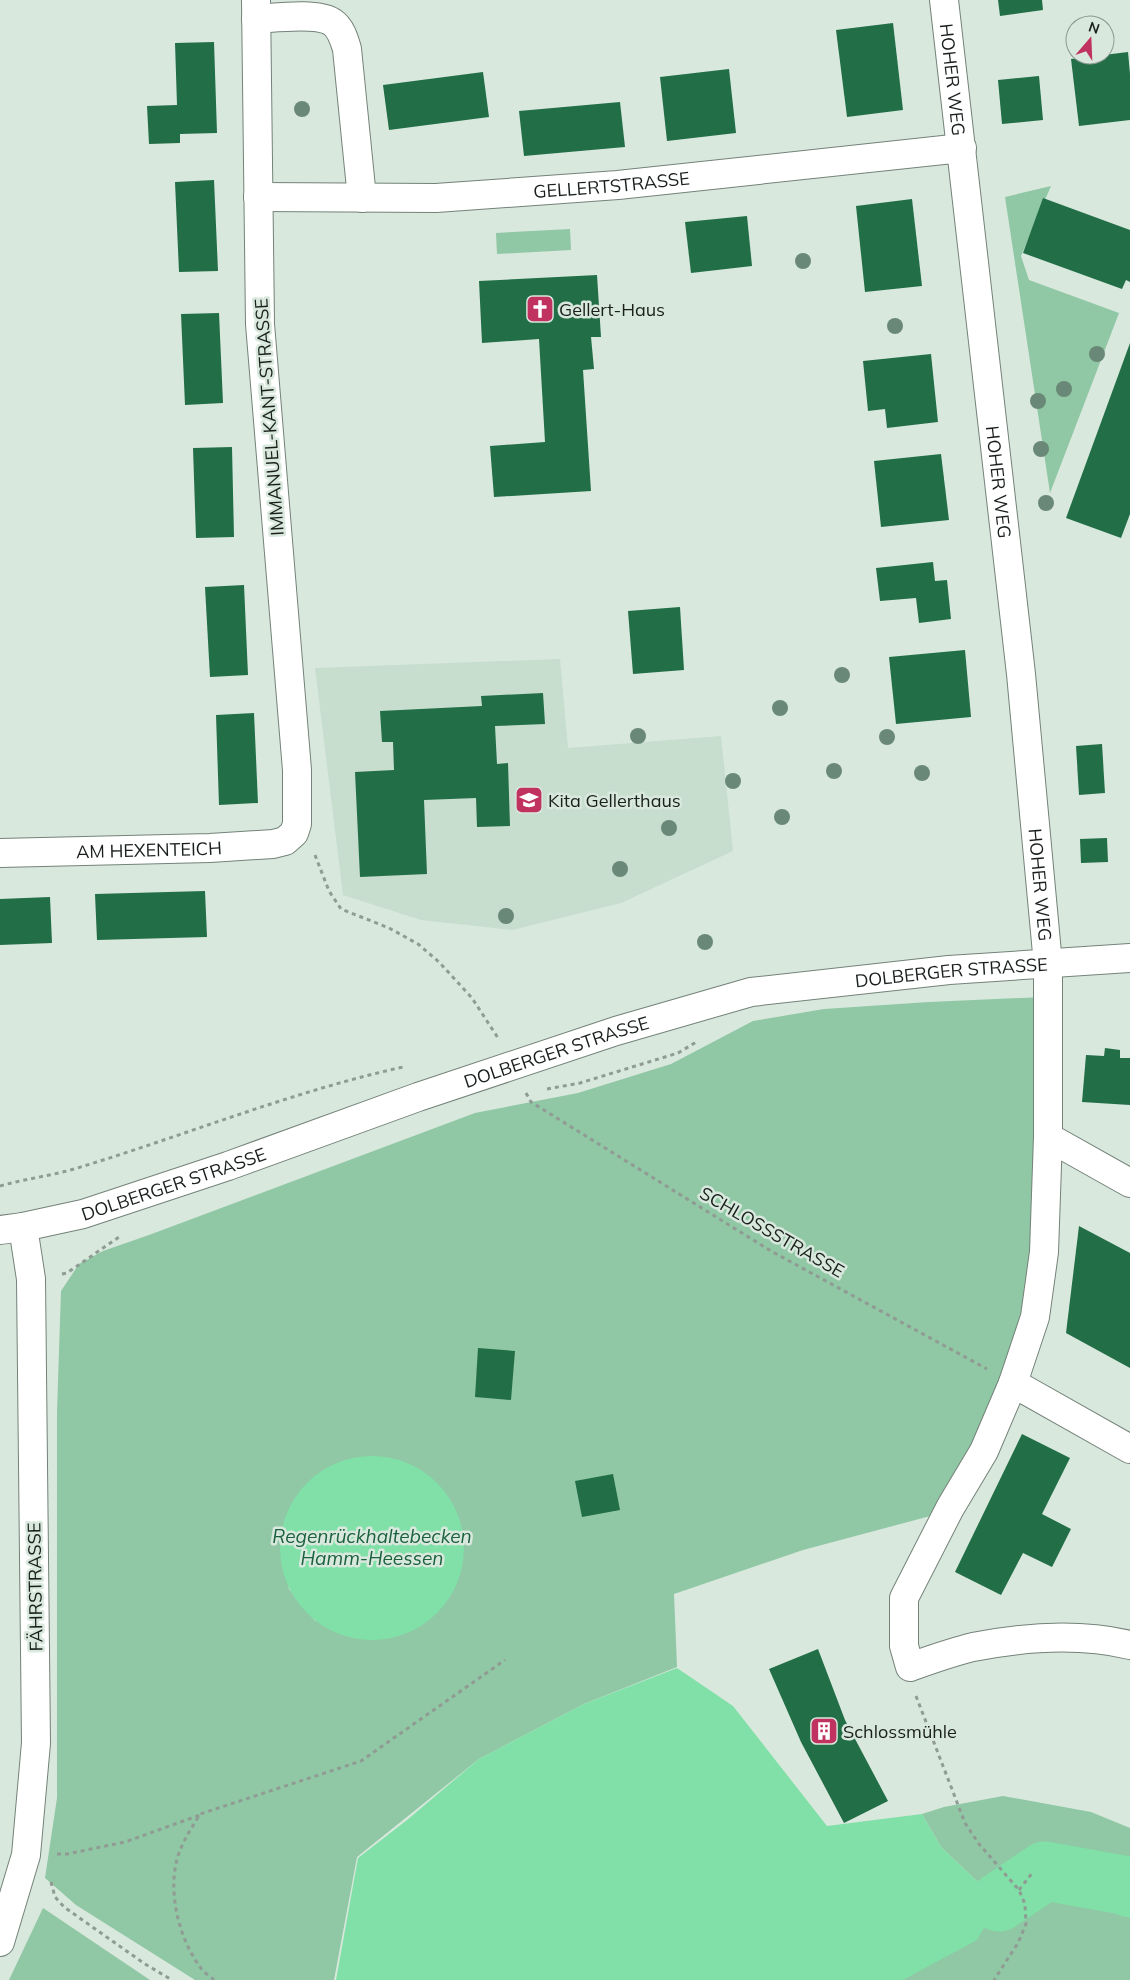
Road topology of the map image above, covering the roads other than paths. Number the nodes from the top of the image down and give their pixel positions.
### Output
1 (944, 0) edge
2 (256, 10) edge
3 (962, 148) junction
4 (258, 197) junction
5 (362, 198) junction
6 (294, 833) joint
7 (0, 853) edge
8 (1130, 958) edge
9 (1048, 964) junction
10 (1048, 1137) junction
11 (1130, 1183) edge
12 (12, 1229) edge
13 (1013, 1383) junction
14 (1130, 1449) edge
15 (1130, 1645) edge
16 (0, 1942) edge

1 - 3 street, HOHER WEG
2 - 4 street, IMMANUEL-KANT-STRASSE
2 - 5 street
3 - 5 street, GELLERTSTRASSE
3 - 9 street, HOHER WEG
4 - 5 street, GELLERTSTRASSE
4 - 6 street, IMMANUEL-KANT-STRASSE
6 - 7 street, AM HEXENTEICH
8 - 9 street, DOLBERGER STRASSE
9 - 10 street, HOHER WEG
9 - 12 street, DOLBERGER STRASSE
10 - 11 street
10 - 13 street, HOHER WEG
12 - 16 street, FÄHRSTRASSE
13 - 14 street
13 - 15 street, HOHER WEG

